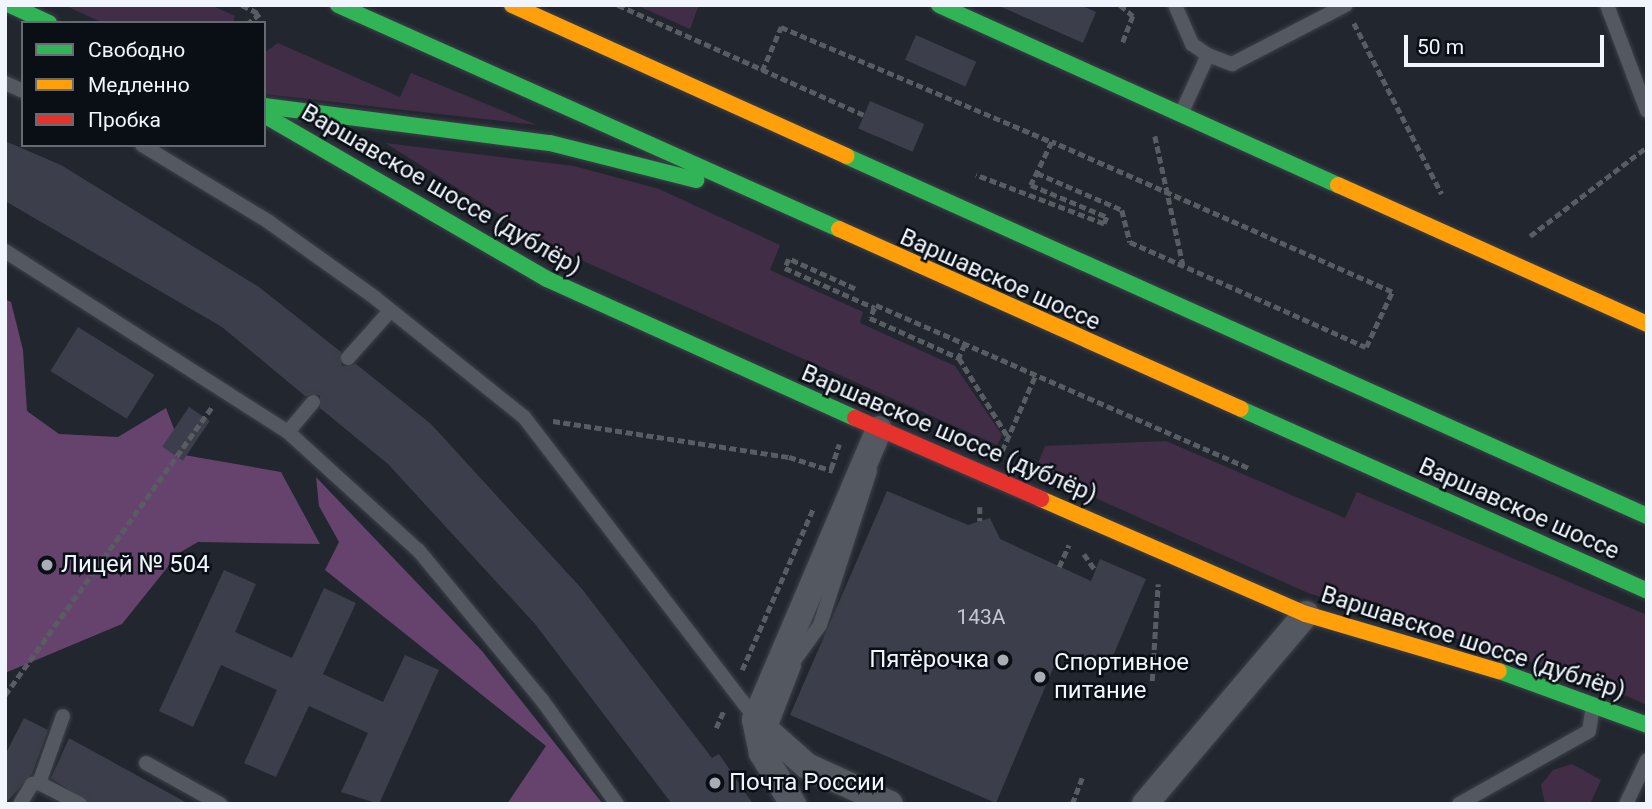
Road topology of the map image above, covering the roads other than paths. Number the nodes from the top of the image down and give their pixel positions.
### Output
1 (10, 5) edge
2 (338, 5) edge
3 (512, 5) edge
4 (939, 5) edge
5 (1175, 5) edge
6 (1346, 5) edge
7 (1607, 5) edge
8 (45, 21) edge
9 (1208, 55) junction
10 (5, 83) edge
11 (21, 90) edge
12 (266, 106) edge
13 (1647, 111) edge
14 (1181, 114) junction
15 (266, 116) edge
16 (145, 147) edge
17 (791, 210) junction
18 (5, 251) edge
19 (390, 310) junction
20 (1647, 324) edge
21 (348, 358) dead end
22 (313, 402) dead end
23 (288, 432) junction
24 (875, 440) junction
25 (1647, 516) edge
26 (1647, 591) edge
27 (1306, 614) junction
28 (1594, 702) junction
29 (63, 716) dead end
30 (1647, 725) edge
31 (762, 736) junction
32 (1647, 760) edge
33 (146, 763) dead end
34 (39, 783) junction
35 (20, 804) edge
36 (80, 804) edge
37 (220, 804) edge
38 (617, 804) edge
39 (793, 804) edge
40 (891, 804) edge
41 (1145, 804) edge
42 (1460, 804) edge
43 (1626, 804) edge

1 - 8 main road
2 - 17 main road, Варшавское шоссе
3 - 25 main road, Варшавское шоссе
4 - 14 main road
5 - 9 lane
6 - 9 lane
7 - 13 lane
9 - 14 lane
10 - 11 lane
12 - 17 main road
14 - 20 main road
15 - 24 main road, Варшавское шоссе (дублёр)
16 - 19 lane
17 - 26 main road, Варшавское шоссе
18 - 23 lane
19 - 21 lane
19 - 31 lane
22 - 23 lane
23 - 38 lane
24 - 27 main road, Варшавское шоссе (дублёр)
24 - 31 street
24 - 31 lane
27 - 28 main road, Варшавское шоссе (дублёр)
27 - 41 street
28 - 30 main road, Варшавское шоссе (дублёр)
28 - 42 lane
29 - 34 lane
31 - 39 street
31 - 40 street
32 - 43 lane
33 - 37 lane
34 - 35 lane
34 - 36 lane

